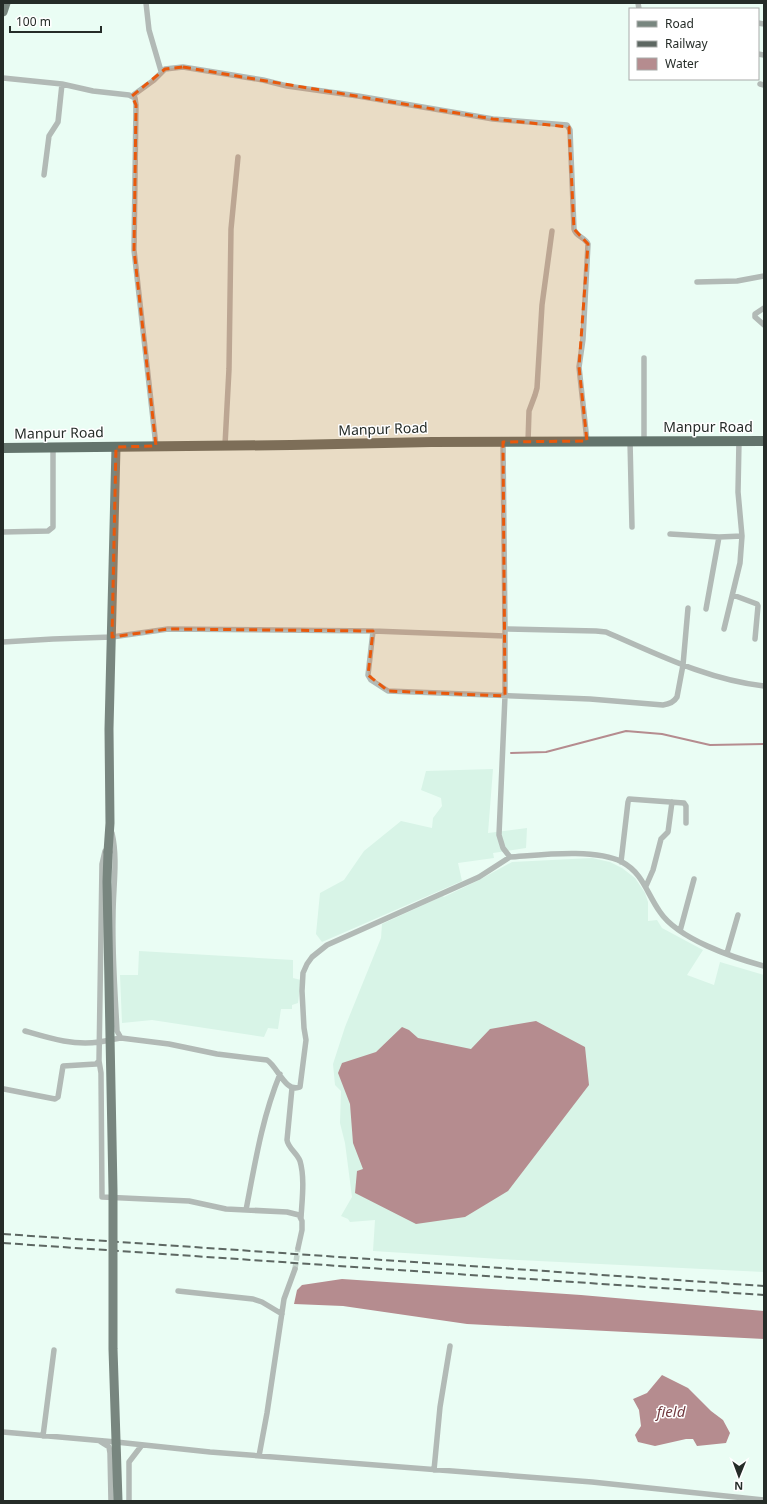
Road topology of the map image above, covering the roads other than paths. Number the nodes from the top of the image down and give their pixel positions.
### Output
1 (6, 3) edge
2 (146, 3) edge
3 (3, 12) edge
4 (161, 71) junction
5 (3, 78) edge
6 (62, 84) junction
7 (132, 96) junction
8 (238, 157) dead end
9 (44, 175) dead end
10 (552, 231) dead end
11 (764, 276) edge
12 (697, 282) dead end
13 (764, 308) edge
14 (764, 325) edge
15 (644, 358) dead end
16 (644, 440) junction
17 (587, 441) junction
18 (630, 441) junction
19 (739, 441) junction
20 (764, 441) edge
21 (503, 442) junction
22 (528, 442) junction
23 (225, 445) junction
24 (156, 446) junction
25 (53, 447) junction
26 (116, 447) junction
27 (3, 448) edge
28 (632, 527) dead end
29 (3, 532) edge
30 (670, 534) dead end
31 (742, 536) junction
32 (719, 537) junction
33 (733, 595) junction
34 (688, 608) dead end
35 (706, 609) dead end
36 (505, 629) junction
37 (724, 629) dead end
38 (373, 630) junction
39 (505, 636) junction
40 (112, 637) junction
41 (755, 639) dead end
42 (3, 642) edge
43 (683, 666) junction
44 (764, 686) edge
45 (505, 696) junction
46 (672, 802) junction
47 (686, 822) dead end
48 (110, 823) junction
49 (108, 848) junction
50 (510, 857) junction
51 (621, 862) junction
52 (694, 879) dead end
53 (646, 886) junction
54 (738, 915) dead end
55 (680, 931) junction
56 (727, 953) junction
57 (764, 966) edge
58 (25, 1031) dead end
59 (121, 1038) junction
60 (100, 1042) junction
61 (99, 1061) junction
62 (280, 1074) junction
63 (292, 1088) junction
64 (4, 1089) dead end
65 (246, 1210) junction
66 (301, 1218) junction
67 (298, 1248) tunnel mouth
68 (295, 1268) tunnel mouth
69 (178, 1291) dead end
70 (282, 1314) junction
71 (450, 1346) dead end
72 (54, 1350) dead end
73 (3, 1432) edge
74 (43, 1436) junction
75 (100, 1441) junction
76 (116, 1442) junction
77 (142, 1445) junction
78 (259, 1456) junction
79 (434, 1470) junction
80 (764, 1500) edge
81 (111, 1501) edge
82 (118, 1501) edge
83 (129, 1501) edge

1 - 3 main road
2 - 4 street
4 - 7 street
4 - 17 street
5 - 6 street
6 - 7 street
6 - 9 street
7 - 24 street
8 - 23 street
10 - 22 street
11 - 12 street
13 - 14 street
15 - 16 street
16 - 18 highway, Manpur Road
16 - 19 highway, Manpur Road
17 - 18 highway, Manpur Road
17 - 22 highway, Manpur Road
18 - 28 street
19 - 20 highway, Manpur Road
19 - 31 street
21 - 22 highway, Manpur Road
21 - 23 highway, Manpur Road
21 - 36 street
23 - 24 highway, Manpur Road
24 - 26 highway, Manpur Road
25 - 26 highway, Manpur Road
25 - 27 highway, Manpur Road
25 - 29 street
26 - 40 main road
30 - 32 street
31 - 32 street
31 - 33 street
32 - 35 street
33 - 37 street
33 - 41 street
34 - 43 street
36 - 39 street
36 - 43 street
38 - 39 street
38 - 40 street
38 - 45 street
39 - 45 street
40 - 42 street
40 - 48 main road
43 - 44 street
43 - 45 street
45 - 50 street
46 - 47 street
46 - 51 street
46 - 53 street
48 - 49 main road
48 - 59 street
49 - 60 street
49 - 76 main road, bridge
50 - 51 street
50 - 63 street
51 - 53 street
52 - 55 street
53 - 55 street
54 - 56 street
55 - 56 street
56 - 57 street
58 - 60 street
59 - 60 street
59 - 62 street
60 - 61 street
61 - 64 street
61 - 65 street
62 - 63 street
62 - 65 street
63 - 66 street
65 - 66 street
66 - 67 street
68 - 70 street
69 - 70 street
70 - 78 street
71 - 79 street
72 - 74 street
73 - 74 street
74 - 75 street
75 - 76 street
75 - 81 street
76 - 77 street
76 - 82 main road, bridge
77 - 78 street
77 - 83 street
78 - 79 street
79 - 80 street

